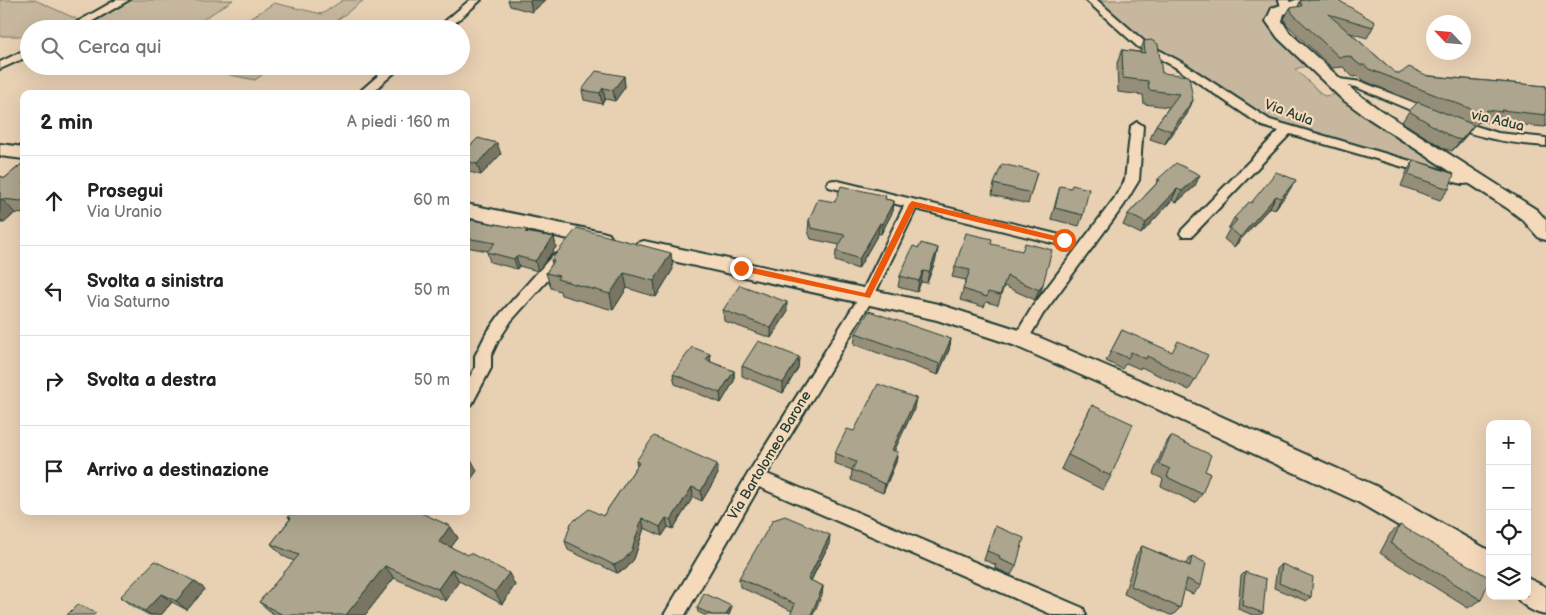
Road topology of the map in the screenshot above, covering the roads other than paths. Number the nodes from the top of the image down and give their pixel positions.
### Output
1 (124, 0) edge
2 (476, 0) edge
3 (1091, 0) edge
4 (1311, 0) edge
5 (1285, 4) edge
6 (87, 20) edge
7 (452, 20) edge
8 (20, 56) edge
9 (0, 66) edge
10 (385, 75) edge
11 (1331, 81) junction
12 (368, 90) edge
13 (1137, 126) dead end
14 (1286, 130) junction
15 (1546, 142) edge
16 (0, 150) edge
17 (20, 152) edge
18 (1477, 179) junction
19 (834, 184) dead end
20 (912, 204) junction
21 (470, 211) edge
22 (577, 233) junction
23 (1187, 233) dead end
24 (1546, 233) edge
25 (1064, 240) dead end
26 (867, 296) junction
27 (1021, 339) junction
28 (470, 392) edge
29 (755, 477) junction
30 (1486, 564) edge
31 (1531, 593) edge
32 (1546, 603) edge
33 (674, 615) edge
34 (1076, 615) edge

1 - 6 street
2 - 7 street
3 - 14 street, Via Aula
4 - 5 main road
5 - 11 main road
8 - 9 street
10 - 12 street
11 - 15 street, via Adua
11 - 18 main road
13 - 27 street
14 - 18 street, Via Aula
14 - 23 street
16 - 17 main road
18 - 24 main road
19 - 20 street
20 - 25 street
20 - 26 street, Via Bartolomeo Barone
21 - 22 main road
22 - 26 main road
22 - 28 street
26 - 27 main road
26 - 29 street, Via Bartolomeo Barone
27 - 30 main road
29 - 33 street, Via Bartolomeo Barone
29 - 34 street
31 - 32 main road

